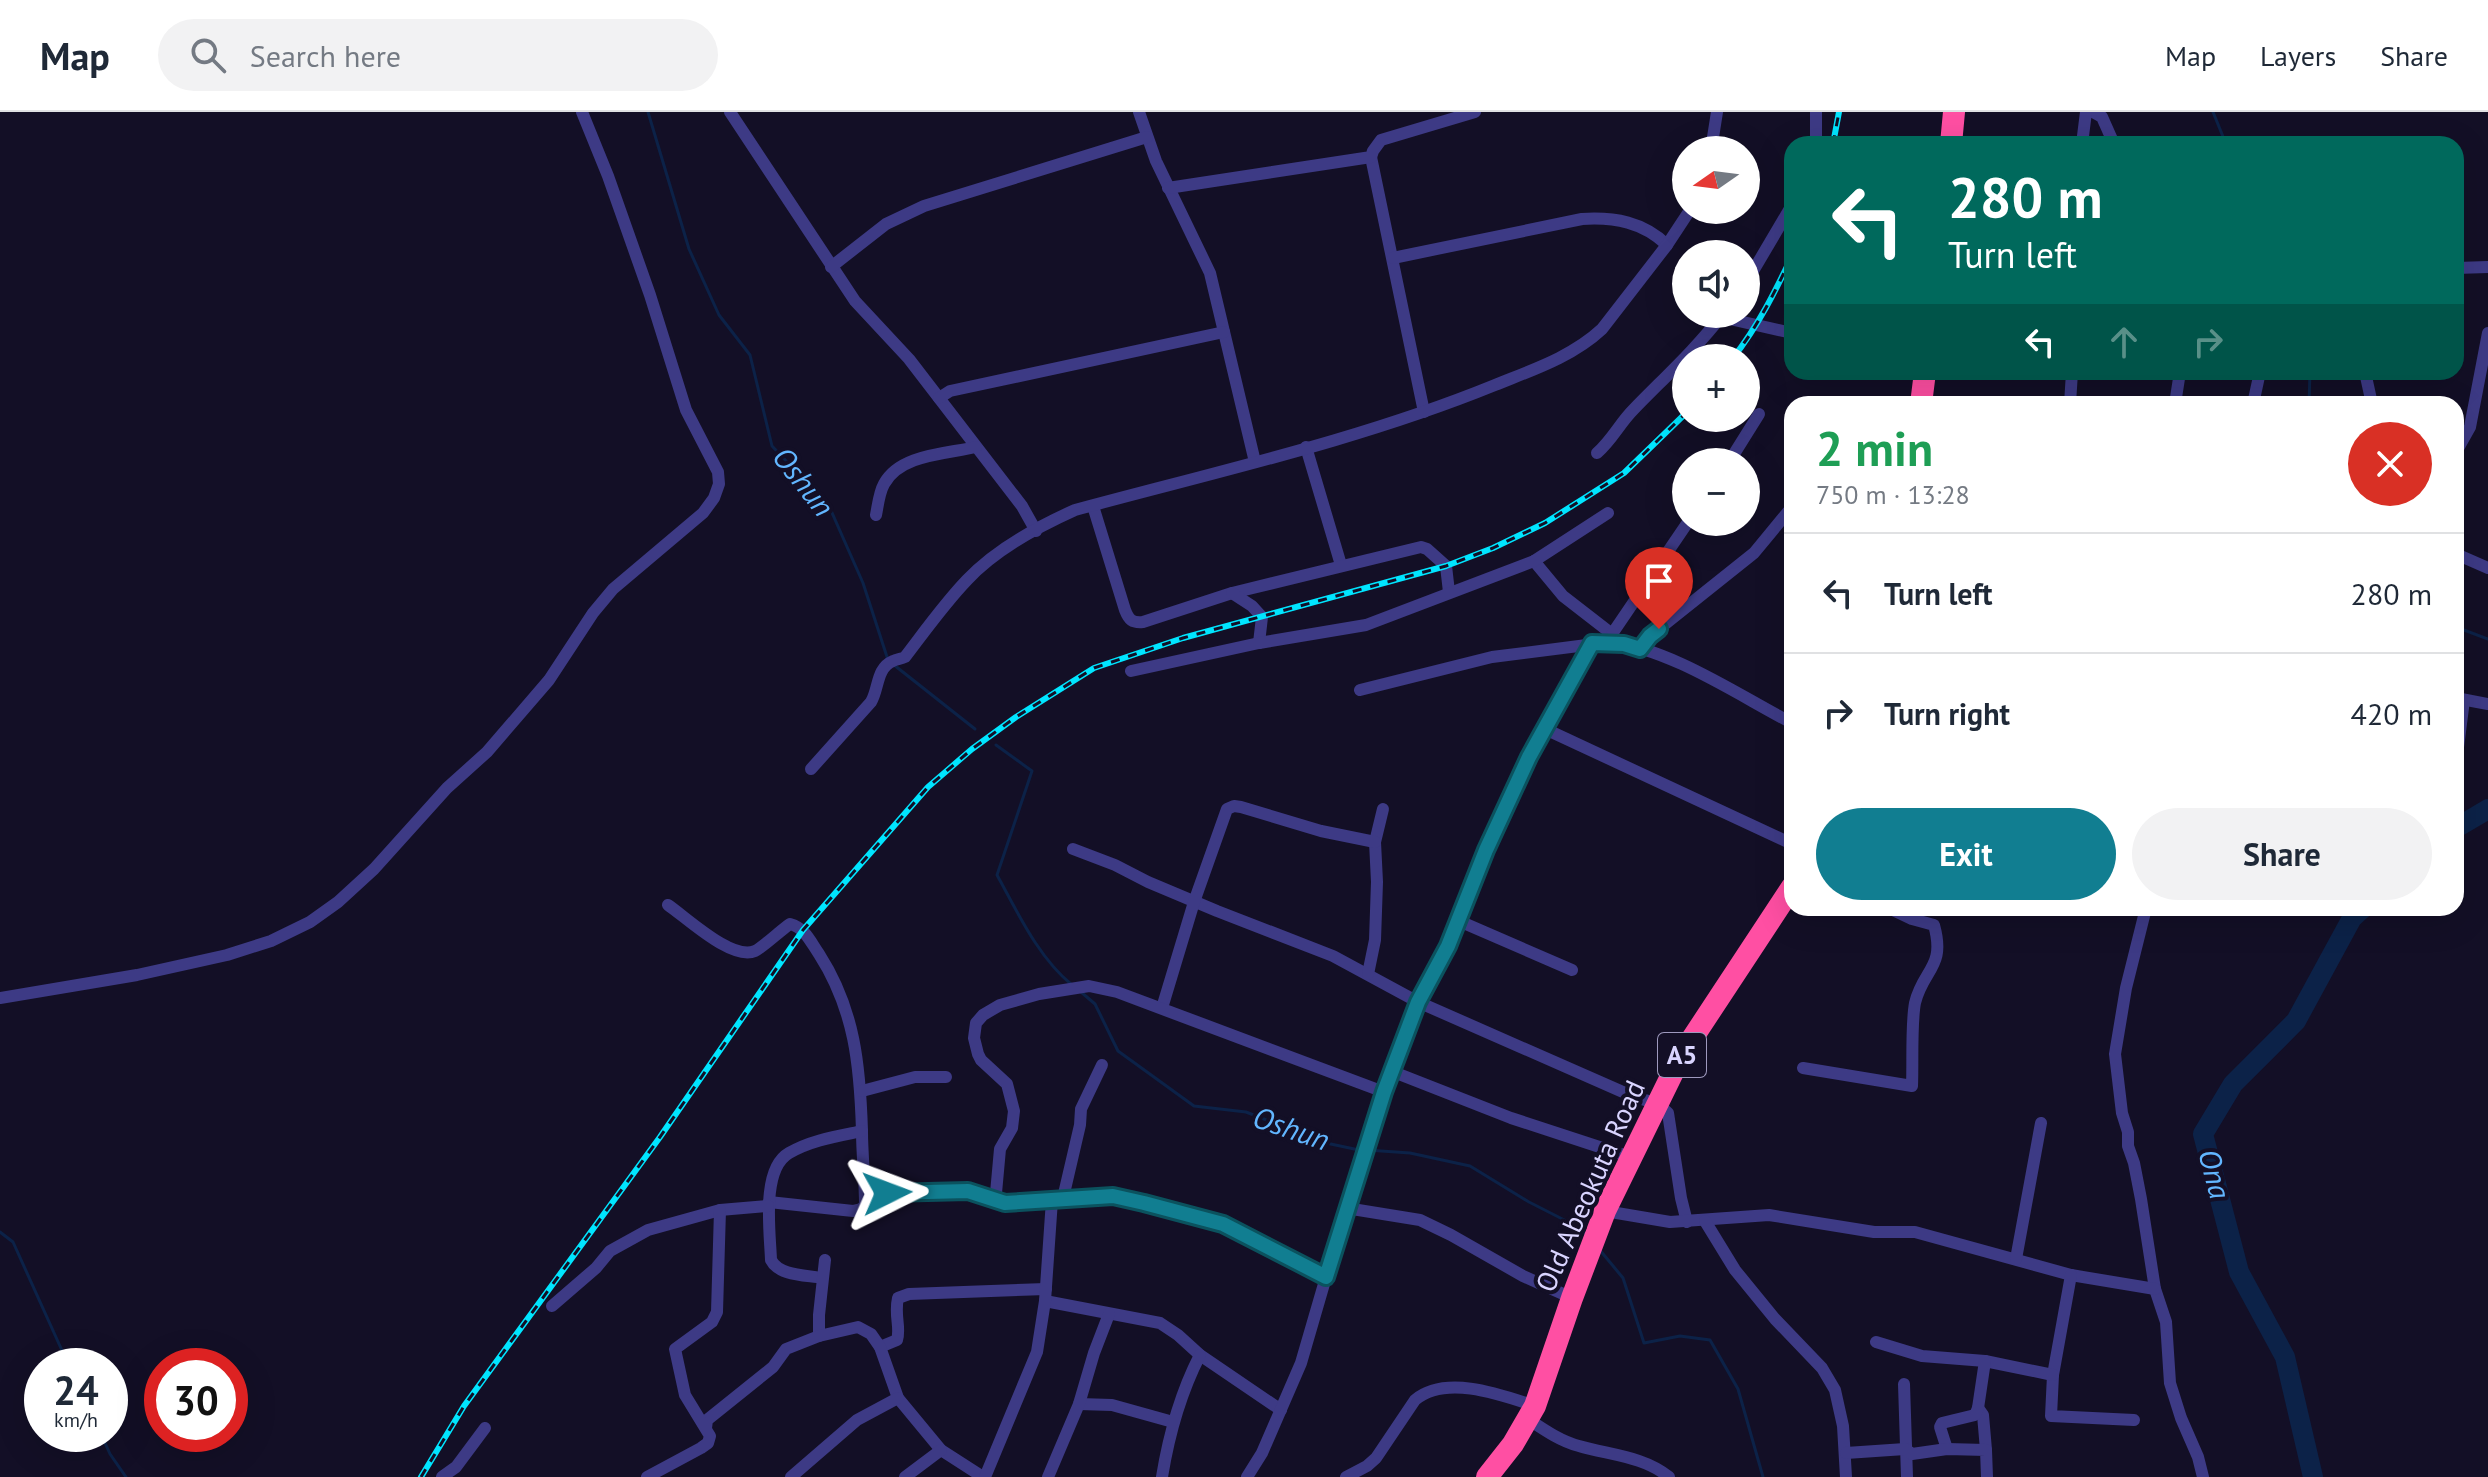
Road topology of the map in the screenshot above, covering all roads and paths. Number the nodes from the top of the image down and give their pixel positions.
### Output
1 (582, 112) edge
2 (730, 112) edge
3 (1139, 112) edge
4 (1475, 112) edge
5 (1717, 112) edge
6 (1816, 112) edge
7 (1954, 112) edge
8 (2086, 112) edge
9 (2093, 112) edge
10 (1713, 136) edge
11 (1816, 136) edge
12 (1952, 136) edge
13 (2083, 136) edge
14 (2110, 136) edge
15 (1147, 137) junction
16 (1371, 157) junction
17 (1168, 188) junction
18 (1784, 219) edge
19 (1681, 224) edge
20 (1667, 245) junction
21 (1393, 258) junction
22 (1760, 259) edge
23 (831, 267) junction
24 (2488, 267) edge
25 (2464, 268) edge
26 (1760, 325) edge
27 (1711, 328) edge
28 (1784, 331) edge
29 (1224, 332) junction
30 (2488, 333) edge
31 (939, 398) junction
32 (1424, 412) junction
33 (2464, 438) edge
34 (976, 447) junction
35 (1306, 447) junction
36 (1597, 453) dead end
37 (1255, 462) junction
38 (1093, 506) junction
39 (1608, 513) dead end
40 (876, 515) dead end
41 (1784, 517) edge
42 (1036, 531) junction
43 (1679, 536) edge
44 (2464, 558) edge
45 (1534, 561) junction
46 (1341, 565) junction
47 (2488, 568) edge
48 (1449, 592) junction
49 (1232, 593) junction
50 (1611, 638) junction
51 (1259, 643) junction
52 (1592, 643) junction
53 (1640, 649) junction
54 (1131, 671) dead end
55 (1360, 690) dead end
56 (2464, 700) edge
57 (2488, 704) edge
58 (1784, 719) edge
59 (1543, 728) junction
60 (811, 769) dead end
61 (1383, 809) dead end
62 (1784, 840) edge
63 (1375, 842) junction
64 (1073, 849) dead end
65 (1784, 899) edge
66 (1194, 902) junction
67 (668, 905) dead end
68 (1906, 916) edge
69 (2144, 916) edge
70 (1459, 921) junction
71 (1572, 970) dead end
72 (1368, 974) junction
73 (0, 998) edge
74 (1418, 1002) junction
75 (1162, 1008) junction
76 (1102, 1065) dead end
77 (1803, 1068) dead end
78 (1391, 1071) junction
79 (946, 1077) dead end
80 (862, 1091) junction
81 (1384, 1092) junction
82 (1658, 1104) junction
83 (2041, 1123) dead end
84 (862, 1131) junction
85 (1630, 1157) junction
86 (865, 1194) junction
87 (999, 1199) junction
88 (1057, 1199) junction
89 (768, 1204) junction
90 (1346, 1208) junction
91 (720, 1210) junction
92 (1605, 1211) junction
93 (1705, 1221) junction
94 (1687, 1222) junction
95 (2016, 1259) junction
96 (825, 1260) dead end
97 (2071, 1275) junction
98 (1326, 1277) junction
99 (822, 1278) junction
100 (2155, 1289) junction
101 (1045, 1295) junction
102 (1572, 1298) junction
103 (552, 1306) dead end
104 (1109, 1314) junction
105 (819, 1336) junction
106 (1876, 1342) dead end
107 (880, 1347) junction
108 (1200, 1355) junction
109 (1985, 1361) junction
110 (2053, 1375) junction
111 (1904, 1384) dead end
112 (898, 1398) junction
113 (1079, 1404) junction
114 (1978, 1408) junction
115 (1281, 1410) junction
116 (1531, 1412) junction
117 (2134, 1420) dead end
118 (1173, 1422) junction
119 (485, 1428) dead end
120 (706, 1428) junction
121 (1905, 1449) junction
122 (1947, 1449) junction
123 (941, 1450) junction
124 (1986, 1450) junction
125 (1846, 1453) junction
126 (442, 1477) edge
127 (647, 1477) edge
128 (791, 1477) edge
129 (905, 1477) edge
130 (984, 1477) edge
131 (1048, 1477) edge
132 (1162, 1477) edge
133 (1247, 1477) edge
134 (1346, 1477) edge
135 (1487, 1477) edge
136 (1669, 1477) edge
137 (1846, 1477) edge
138 (1907, 1477) edge
139 (1987, 1477) edge
140 (2203, 1477) edge

1 - 73 street
2 - 23 street
3 - 15 street
4 - 16 street
5 - 10 street
6 - 11 street
7 - 12 highway
8 - 13 street
9 - 14 street
15 - 17 street
15 - 23 street
16 - 17 street
16 - 21 street
17 - 29 street
18 - 22 street
19 - 20 street
20 - 21 street
20 - 32 street
21 - 32 street
23 - 31 street
24 - 25 street
26 - 28 street
27 - 36 street
29 - 31 street
29 - 37 street
30 - 33 street
31 - 34 street
32 - 35 street
34 - 40 street
34 - 42 street
35 - 37 street
35 - 46 street
37 - 38 street
38 - 42 street
38 - 49 street
39 - 45 street
41 - 53 street
42 - 60 street
43 - 50 street
44 - 47 street
45 - 48 street
45 - 50 street
46 - 48 street
46 - 49 street
48 - 51 street
49 - 51 street
50 - 52 street
50 - 53 street
51 - 54 street
52 - 55 street
52 - 59 street
53 - 58 street
56 - 57 street
59 - 62 street
59 - 70 street
61 - 63 street
63 - 66 street
63 - 72 street
64 - 66 street
65 - 82 highway, Old Abeokuta Road / A5
66 - 72 street
66 - 75 street
67 - 80 street
68 - 77 street
69 - 100 street
70 - 71 street
70 - 74 street
72 - 74 street
74 - 78 street
74 - 82 street
75 - 81 street
75 - 87 street
76 - 88 street
78 - 81 street
78 - 85 street
79 - 80 street
80 - 84 street
81 - 90 street
82 - 85 highway, Old Abeokuta Road / A5
82 - 94 street
83 - 95 street
84 - 86 street
84 - 89 street
85 - 92 highway, Old Abeokuta Road / A5
86 - 87 street
86 - 89 street
87 - 88 street
88 - 98 street
88 - 101 street
89 - 91 street
89 - 99 street
90 - 98 street
90 - 102 street
91 - 103 street
91 - 120 street
92 - 94 street
92 - 102 highway, Old Abeokuta Road / A5
93 - 94 street
93 - 95 street
93 - 125 street
95 - 97 street
96 - 99 street
97 - 100 street
97 - 110 street
98 - 115 street
99 - 105 street
100 - 140 street
101 - 104 street
101 - 107 street
101 - 130 street
102 - 116 highway, Old Abeokuta Road / A5
104 - 108 street
104 - 113 street
105 - 107 street
105 - 120 street
106 - 109 street
107 - 112 street
108 - 115 street
108 - 118 street
109 - 110 street
109 - 114 street
110 - 117 street
111 - 121 street
112 - 123 street
112 - 128 street
113 - 118 street
113 - 131 street
114 - 122 street
114 - 124 street
115 - 133 street
116 - 134 street
116 - 135 highway, Old Abeokuta Road / A5
116 - 136 street
118 - 132 street
119 - 126 street
120 - 127 street
121 - 122 street
121 - 125 street
121 - 138 street
122 - 124 street
123 - 129 street
123 - 130 street
124 - 139 street
125 - 137 street

